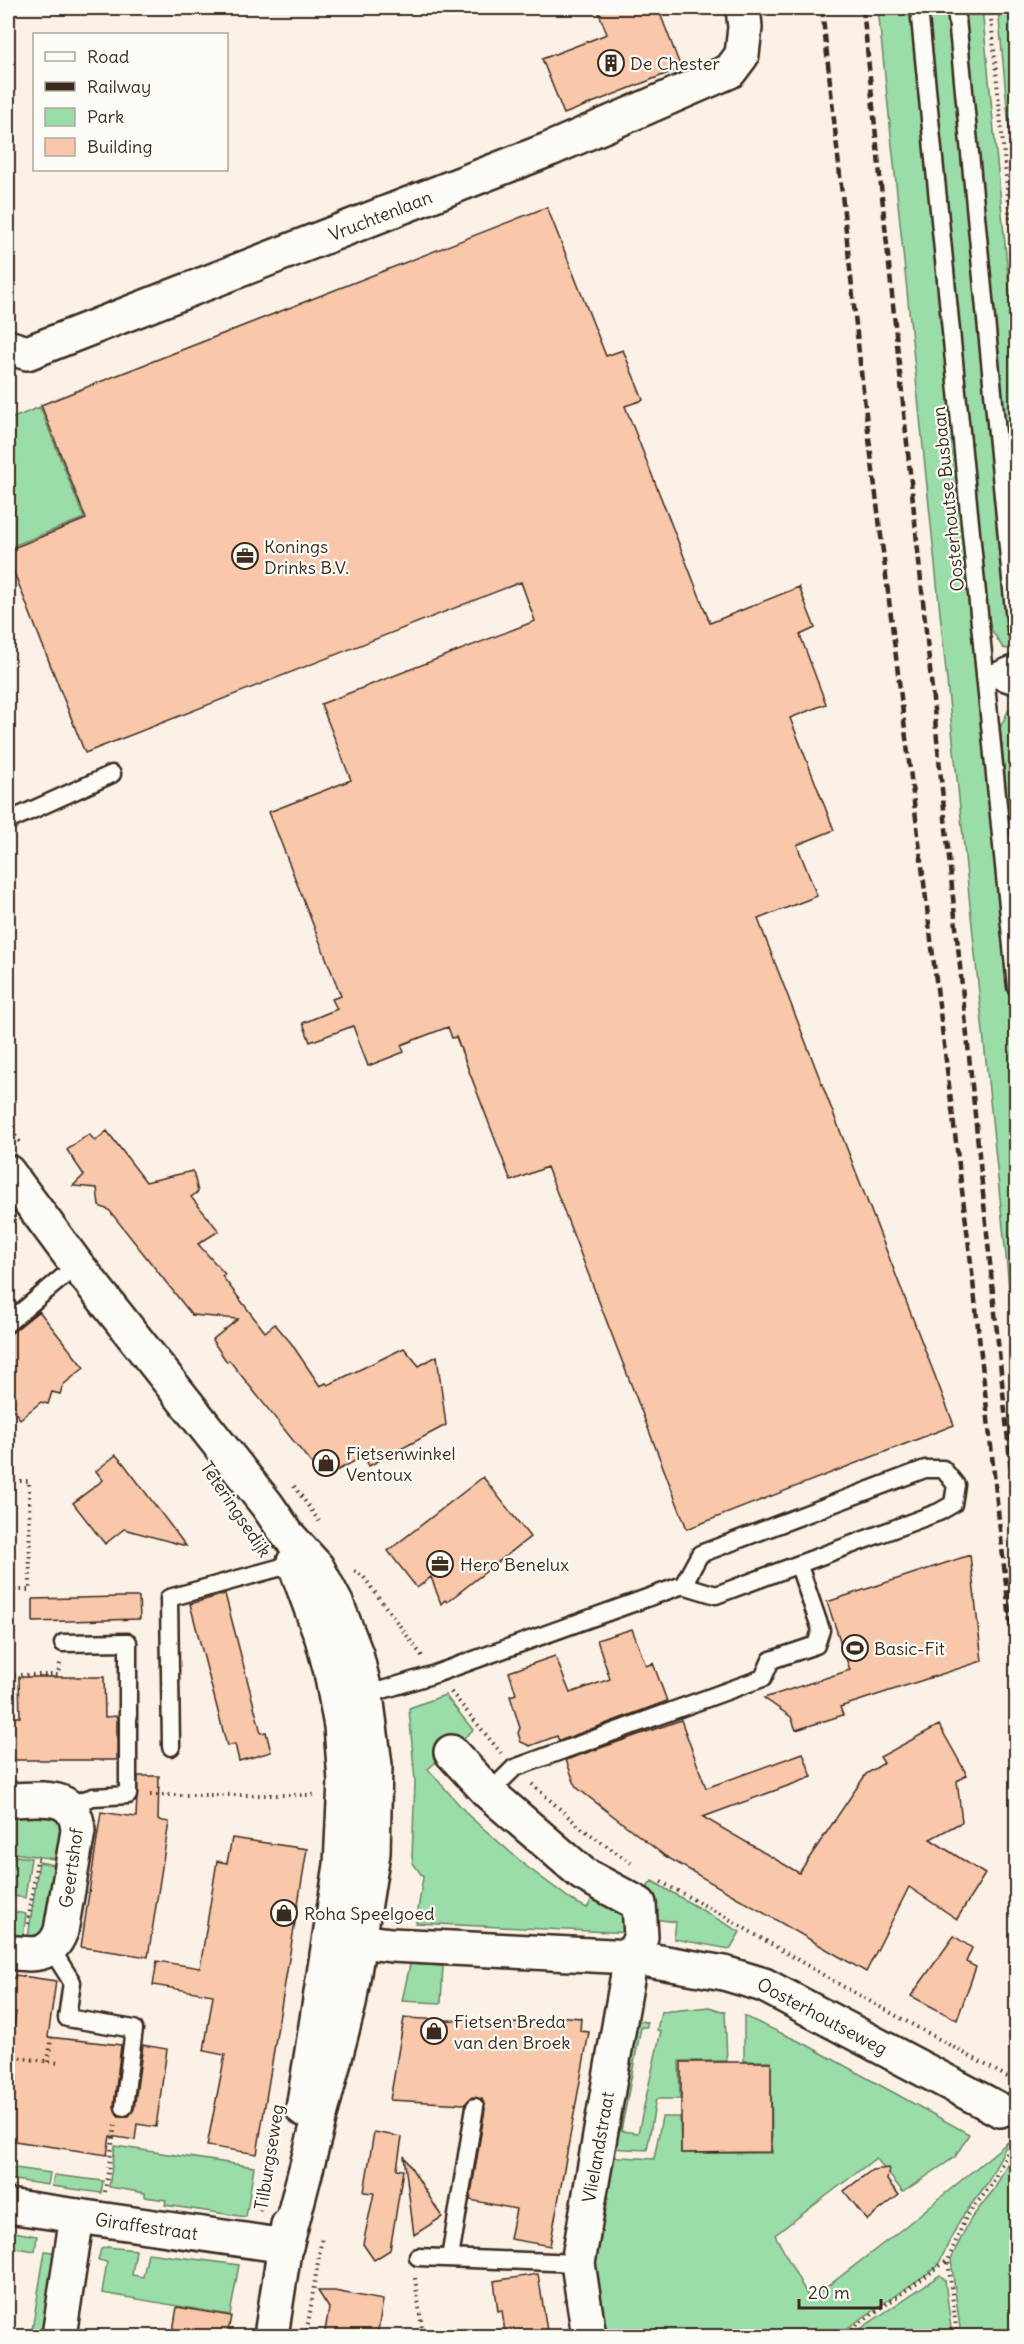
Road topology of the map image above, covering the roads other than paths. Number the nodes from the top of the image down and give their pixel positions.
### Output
1 (743, 8) edge
2 (920, 8) edge
3 (956, 8) edge
4 (8, 347) edge
5 (1017, 631) edge
6 (1017, 663) edge
7 (985, 676) junction
8 (1017, 686) edge
9 (112, 774) dead end
10 (8, 821) edge
11 (1017, 987) edge
12 (8, 1173) edge
13 (77, 1265) junction
14 (8, 1323) edge
15 (297, 1552) junction
16 (799, 1566) junction
17 (683, 1585) junction
18 (63, 1643) road end
19 (366, 1695) junction
20 (171, 1748) dead end
21 (452, 1752) dead end
22 (489, 1793) junction
23 (8, 1800) edge
24 (69, 1805) junction
25 (344, 1939) junction
26 (50, 1947) junction
27 (8, 1952) edge
28 (631, 1958) junction
29 (124, 2106) road end
30 (476, 2107) dead end
31 (1011, 2110) edge
32 (8, 2206) edge
33 (89, 2217) junction
34 (271, 2244) junction
35 (418, 2257) road end
36 (450, 2258) junction
37 (578, 2264) junction
38 (60, 2337) edge
39 (271, 2337) edge
40 (589, 2337) edge

1 - 4 street, Vruchtenlaan
2 - 7 lane, Oosterhoutse Busbaan
3 - 5 lane
6 - 7 lane
7 - 8 lane
7 - 11 lane, Oosterhoutse Busbaan
9 - 10 lane
12 - 13 street, Teteringsedijk
13 - 14 lane
13 - 15 street, Teteringsedijk
15 - 19 street, Teteringsedijk
15 - 20 lane
15 - 25 street, Teteringsedijk
16 - 17 lane
16 - 17 lane
16 - 22 lane
17 - 19 lane
18 - 24 lane
19 - 25 street, Teteringsedijk
21 - 22 street
22 - 28 street
23 - 24 street, Geertshof
24 - 26 street, Geertshof
25 - 28 street, Oosterhoutseweg
25 - 34 street, Tilburgseweg
26 - 27 street
26 - 29 lane
28 - 31 street, Oosterhoutseweg
28 - 37 street, Vlielandstraat
30 - 36 lane
32 - 33 street, Giraffestraat
33 - 34 street, Giraffestraat
33 - 38 street
34 - 39 street, Tilburgseweg
35 - 36 lane
36 - 37 lane
37 - 40 street, Vlielandstraat

